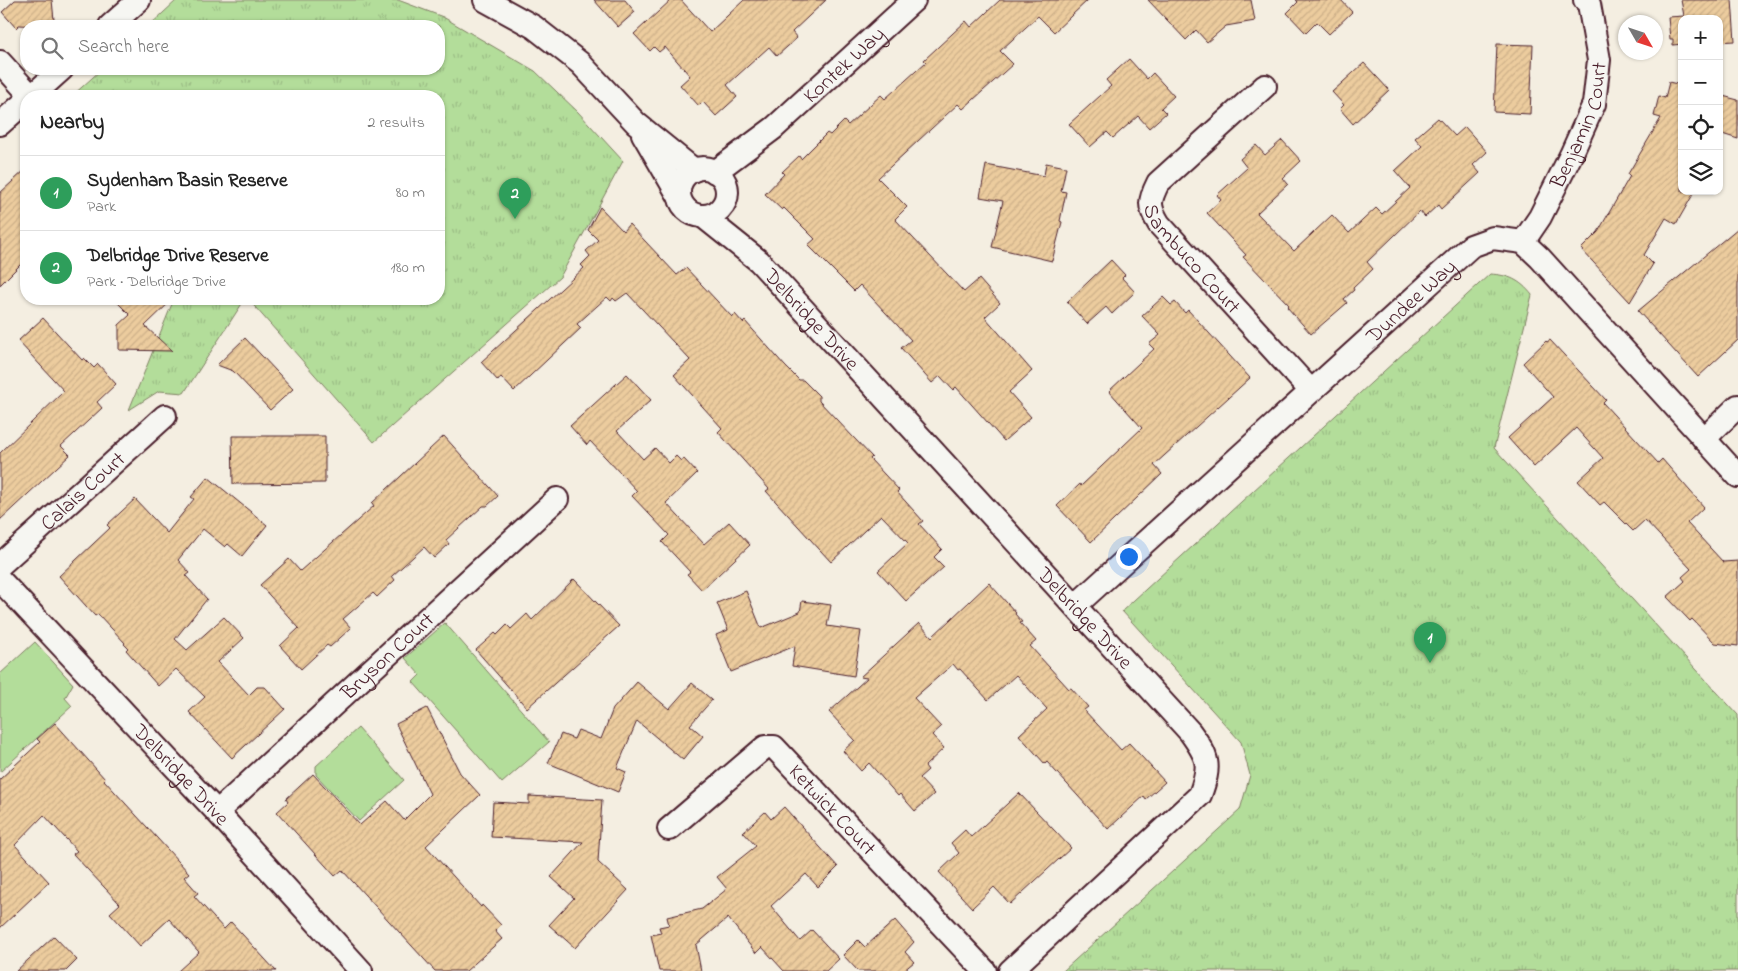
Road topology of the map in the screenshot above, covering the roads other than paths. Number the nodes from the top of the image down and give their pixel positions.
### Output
1 (139, 0) edge
2 (485, 0) edge
3 (914, 0) edge
4 (1586, 0) edge
5 (117, 20) edge
6 (0, 62) edge
7 (55, 75) edge
8 (1265, 86) dead end
9 (26, 90) edge
10 (39, 90) edge
11 (20, 106) edge
12 (636, 122) junction
13 (0, 124) edge
14 (713, 190) junction
15 (679, 196) junction
16 (1522, 242) junction
17 (1311, 391) junction
18 (1738, 406) edge
19 (165, 416) dead end
20 (1704, 438) junction
21 (1738, 476) edge
22 (557, 499) dead end
23 (0, 565) edge
24 (0, 580) edge
25 (1074, 606) junction
26 (217, 812) junction
27 (668, 829) dead end
28 (361, 971) edge
29 (985, 971) edge
30 (1010, 971) edge

1 - 5 street
2 - 12 street, Delbridge Drive
3 - 14 street, Kontek Way
4 - 16 street, Benjamin Court
6 - 9 street
7 - 10 street
8 - 17 street, Sambuco Court
11 - 13 street
12 - 14 street, Delbridge Drive
12 - 15 street, Delbridge Drive
14 - 15 street, Delbridge Drive
14 - 15 street, Kontek Way
14 - 25 street, Delbridge Drive
16 - 17 street, Dundee Way
16 - 20 street
17 - 25 street, Dundee Way
18 - 20 street
19 - 23 street, Calais Court
20 - 21 street
22 - 26 street, Bryson Court
24 - 26 street, Delbridge Drive
25 - 30 street, Delbridge Drive
26 - 28 street, Delbridge Drive
27 - 29 street, Ketwick Court

